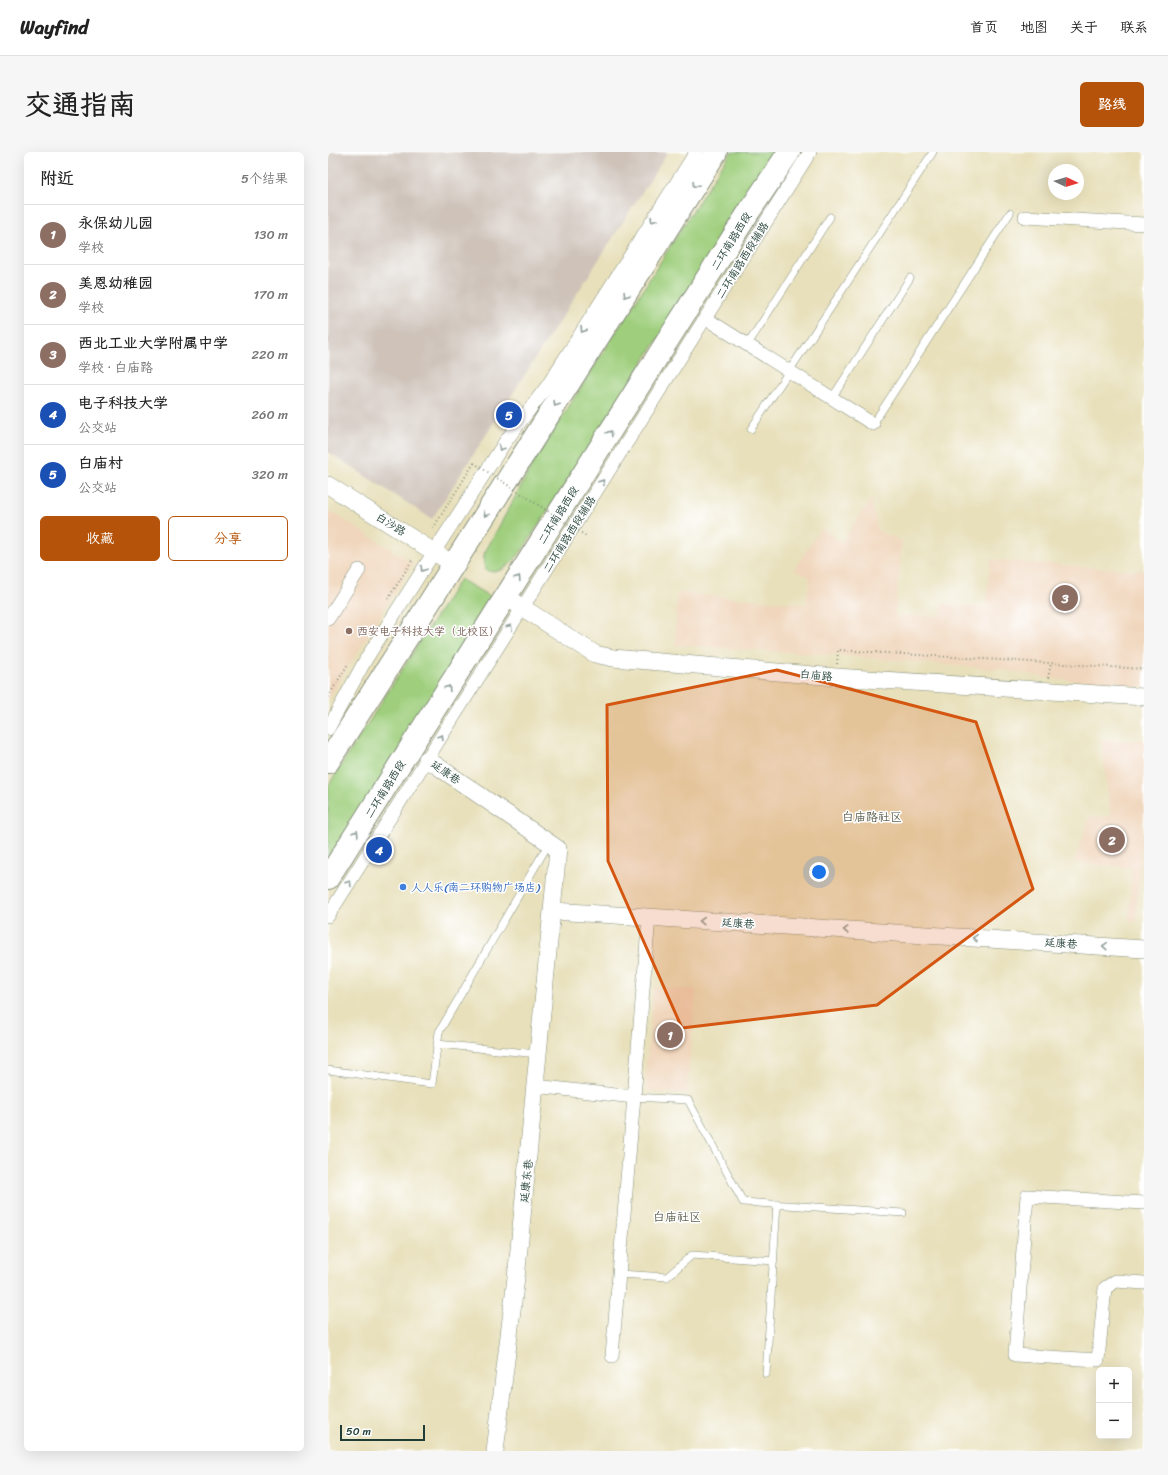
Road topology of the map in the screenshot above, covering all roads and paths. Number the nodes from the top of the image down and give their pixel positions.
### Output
1 (696, 152) edge
2 (716, 152) edge
3 (788, 152) edge
4 (810, 152) edge
5 (933, 152) edge
6 (1010, 214) dead end
7 (830, 217) dead end
8 (1025, 217) dead end
9 (1144, 224) edge
10 (910, 278) dead end
11 (705, 318) junction
12 (748, 344) junction
13 (789, 371) junction
14 (832, 398) junction
15 (873, 424) joint
16 (752, 429) dead end
17 (328, 485) edge
18 (433, 528) dead end
19 (586, 536) dead end
20 (434, 552) junction
21 (453, 564) junction
22 (359, 570) dead end
23 (514, 602) junction
24 (328, 619) edge
25 (1144, 669) edge
26 (836, 677) junction
27 (1144, 697) edge
28 (328, 730) edge
29 (427, 759) junction
30 (328, 762) edge
31 (549, 843) junction
32 (328, 878) edge
33 (553, 912) junction
34 (328, 916) edge
35 (650, 917) junction
36 (1144, 949) edge
37 (437, 1044) junction
38 (539, 1054) junction
39 (328, 1070) edge
40 (535, 1086) junction
41 (634, 1097) junction
42 (1144, 1203) edge
43 (777, 1204) junction
44 (903, 1213) dead end
45 (774, 1260) junction
46 (619, 1274) junction
47 (1144, 1283) edge
48 (612, 1356) dead end
49 (766, 1374) dead end
50 (496, 1451) edge

1 -> 20 street
2 -> 21 highway
23 -> 3 highway, 二环南路西段
4 - 11 street, 二环南路西段辅路
5 - 13 lane
6 - 15 lane
7 - 12 lane
8 - 9 street
10 - 14 lane
11 - 12 street
23 -> 11 street, 二环南路西段辅路
12 - 13 street
13 - 14 street
13 - 16 lane
14 - 15 street
17 - 20 street, 白沙路
18 - 19 path, bridge
20 - 21 street, 白沙路
20 -> 28 street
21 - 30 highway
22 - 24 street
23 - 26 street, 白庙路
29 -> 23 street, 二环南路西段辅路
32 -> 23 highway, 二环南路西段
25 - 26 path
26 - 27 street, 白庙路
29 - 31 street, 延康巷
34 -> 29 street, 二环南路西段辅路
31 - 33 street, 延康巷
31 - 37 lane
33 - 35 street, 延康巷
33 - 38 street, 延康东巷
36 -> 35 street, 延康巷
35 - 41 street
37 - 38 lane
37 - 39 lane
38 - 40 street, 延康东巷
40 - 41 street
40 - 50 street, 延康东巷
41 - 43 lane
41 - 46 street
42 - 47 street
43 - 44 lane
43 - 45 lane
45 - 46 lane
45 - 49 lane
46 - 48 street

